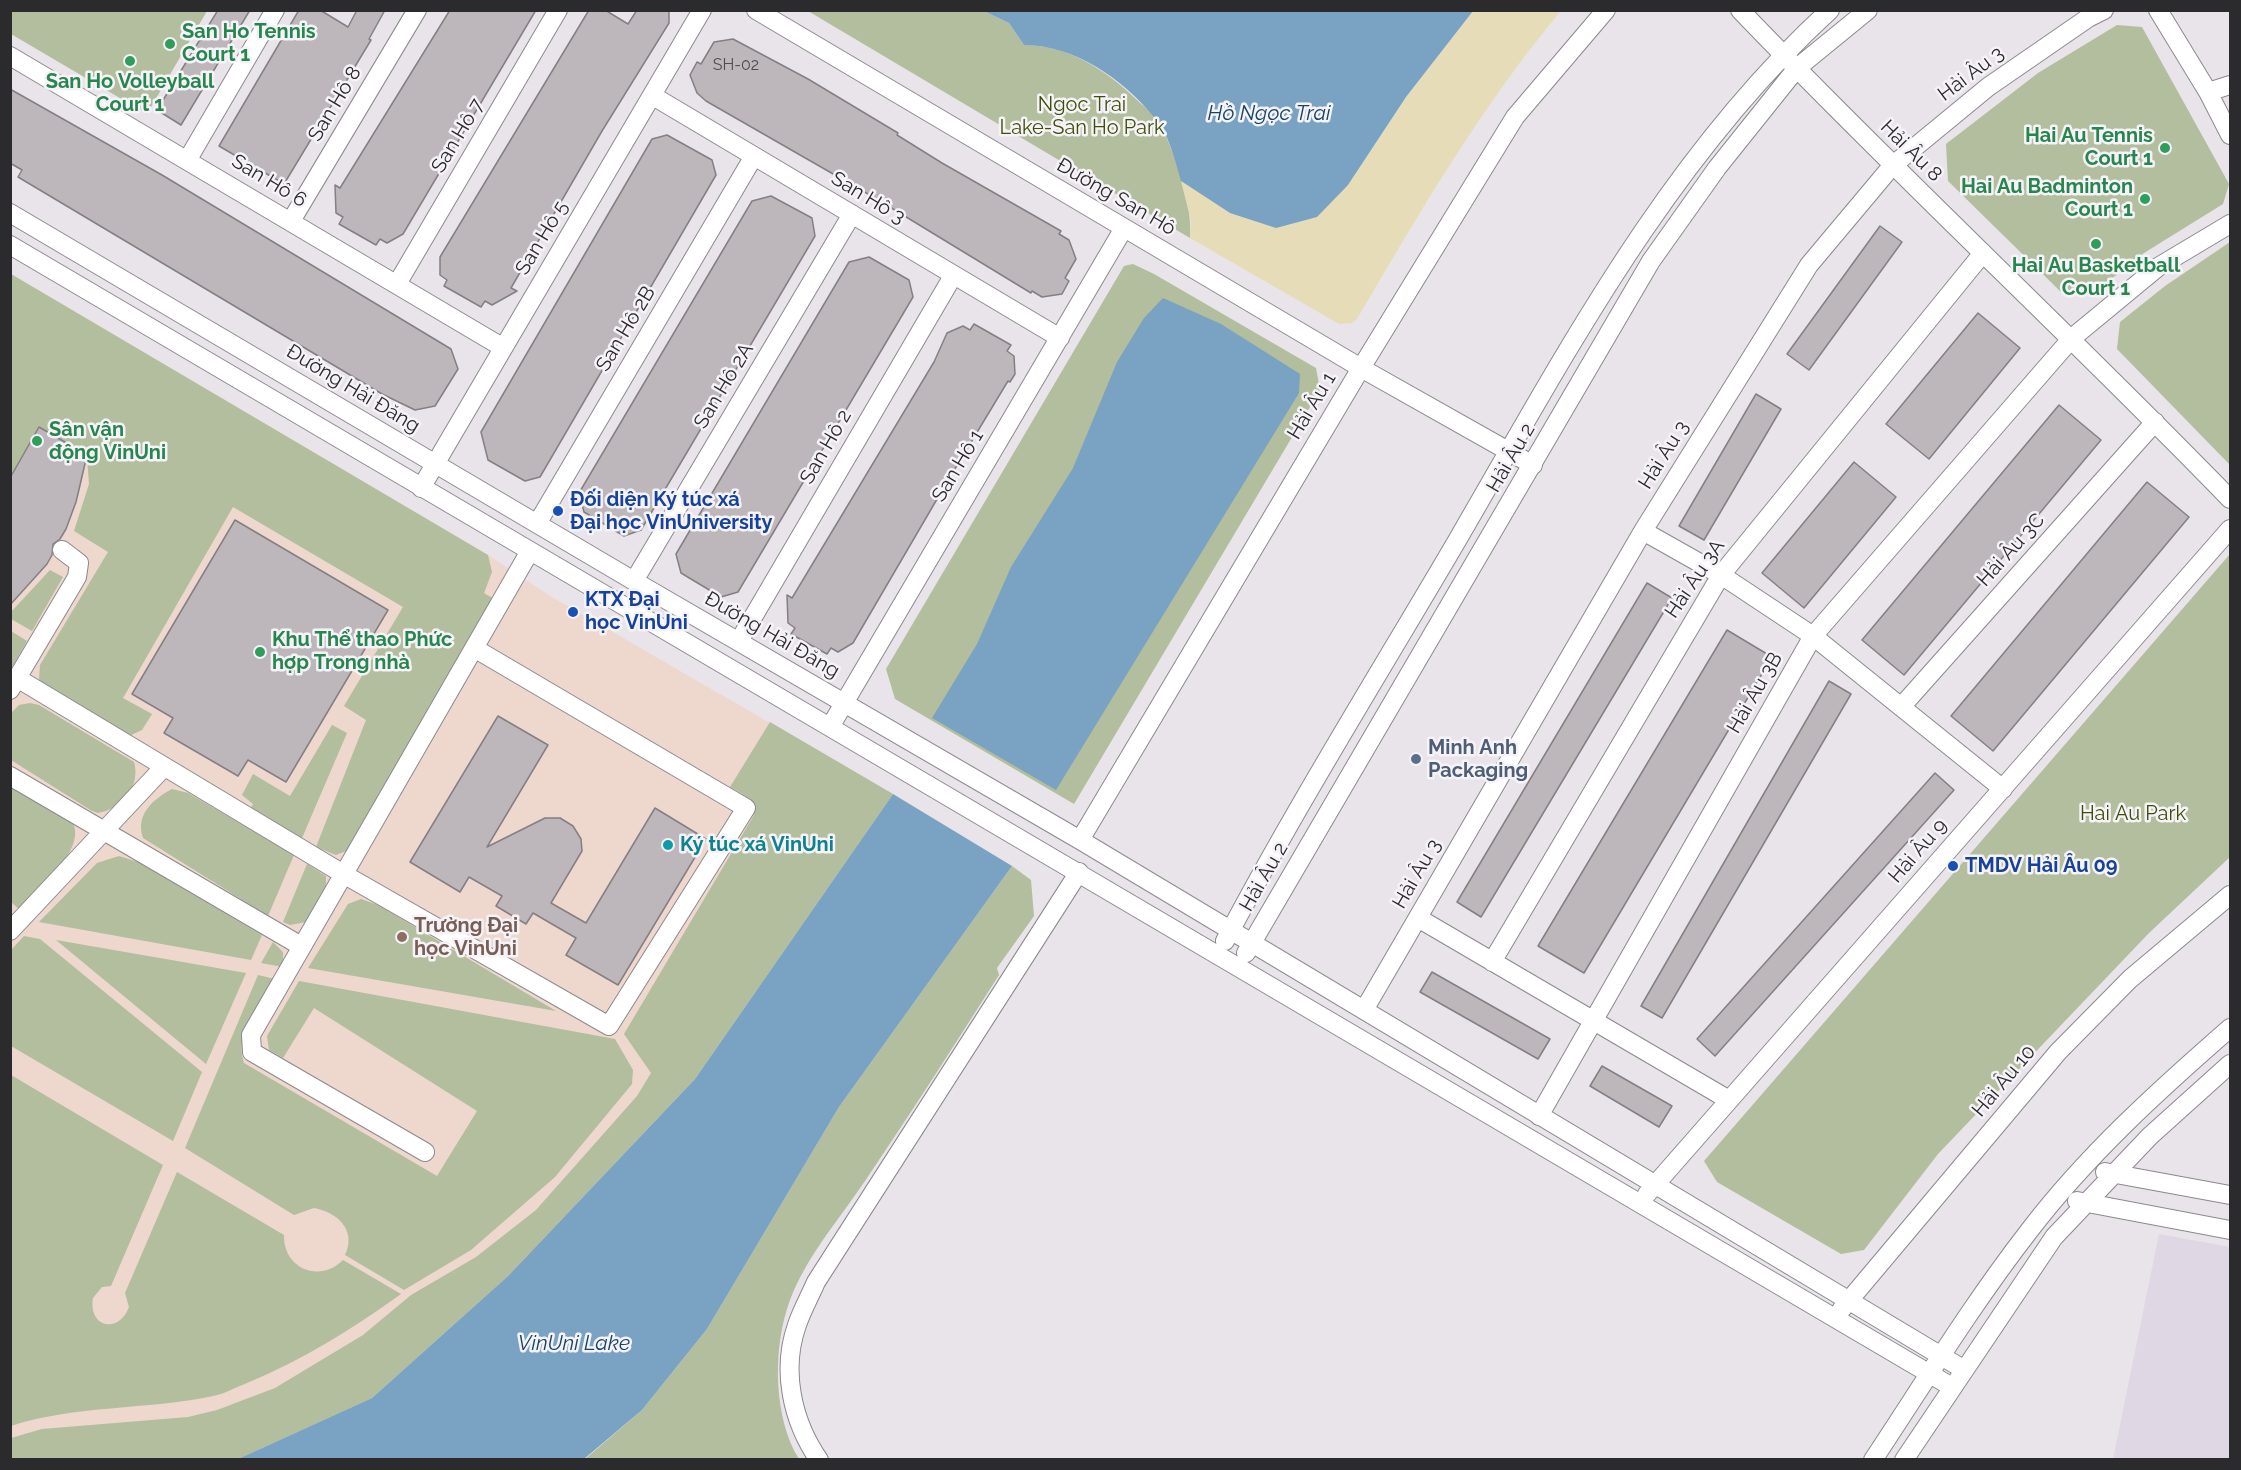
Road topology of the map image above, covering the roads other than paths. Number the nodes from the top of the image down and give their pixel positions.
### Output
1 (275, 10) edge
2 (417, 10) edge
3 (558, 10) edge
4 (702, 10) edge
5 (756, 10) edge
6 (1606, 10) edge
7 (1740, 10) edge
8 (1830, 10) edge
9 (1868, 10) edge
10 (2104, 10) edge
11 (2158, 10) edge
12 (1783, 54) junction
13 (10, 56) edge
14 (1797, 68) junction
15 (2230, 85) edge
16 (2208, 92) junction
17 (653, 96) junction
18 (2230, 135) edge
19 (754, 156) junction
20 (188, 159) junction
21 (1892, 166) junction
22 (10, 213) edge
23 (852, 214) junction
24 (291, 221) junction
25 (2230, 224) edge
26 (1124, 228) junction
27 (10, 245) edge
28 (1983, 253) junction
29 (953, 276) junction
30 (397, 284) junction
31 (1060, 338) junction
32 (2072, 338) junction
33 (502, 347) junction
34 (1361, 368) junction
35 (2155, 422) junction
36 (1509, 451) junction
37 (436, 464) junction
38 (1533, 465) junction
39 (421, 488) junction
40 (2230, 499) edge
41 (537, 524) junction
42 (2230, 529) edge
43 (1643, 531) junction
44 (62, 550) dead end
45 (530, 551) junction
46 (1721, 575) junction
47 (634, 581) junction
48 (1813, 636) junction
49 (739, 641) junction
50 (474, 648) junction
51 (14, 684) edge
52 (844, 703) junction
53 (1901, 707) junction
54 (830, 727) junction
55 (163, 768) junction
56 (10, 776) edge
57 (2003, 789) junction
58 (104, 831) junction
59 (1080, 840) junction
60 (1079, 872) junction
61 (345, 875) junction
62 (2230, 895) edge
63 (1418, 918) junction
64 (10, 931) edge
65 (1231, 931) junction
66 (1251, 943) junction
67 (301, 946) junction
68 (1219, 954) junction
69 (1492, 962) junction
70 (1239, 965) junction
71 (1364, 1010) junction
72 (1593, 1021) junction
73 (2230, 1028) edge
74 (2230, 1064) edge
75 (1729, 1100) junction
76 (1539, 1116) junction
77 (425, 1152) dead end
78 (2083, 1167) junction
79 (2112, 1173) junction
80 (1655, 1185) junction
81 (2230, 1195) edge
82 (2057, 1197) junction
83 (1640, 1202) junction
84 (2085, 1202) junction
85 (2230, 1230) edge
86 (1848, 1301) junction
87 (1835, 1317) junction
88 (1942, 1356) junction
89 (1963, 1369) junction
90 (1930, 1374) junction
91 (1952, 1387) junction
92 (819, 1460) edge
93 (1873, 1460) edge
94 (1904, 1460) edge

1 - 20 street
2 - 24 street, San Hô 8
3 - 30 street, San Hô 7
4 - 17 street, San Hô 5
5 - 26 street, Đường San Hô
6 - 34 street, Hải Âu 1
7 - 12 street, Hải Âu 8
8 - 12 street, Hải Âu 2
9 - 14 street, Hải Âu 2
10 - 21 street, Hải Âu 3
11 - 16 street
12 - 14 street, Hải Âu 8
12 - 36 street, Hải Âu 2
13 - 20 street, San Hô 6
14 - 21 street, Hải Âu 8
14 - 38 street, Hải Âu 2
15 - 16 street
16 - 18 street
17 - 19 street, San Hô 3
17 - 33 street, San Hô 5
19 - 23 street, San Hô 3
19 - 41 street, San Hô 2B
20 - 24 street, San Hô 6
21 - 28 street, Hải Âu 8
21 - 43 street, Hải Âu 3
22 - 37 street, Đường Hải Đăng
23 - 29 street, San Hô 3
23 - 47 street, San Hô 2A
24 - 30 street, San Hô 6
25 - 32 street, Hải Âu 3B
26 - 31 street, San Hô 1
26 - 34 street, Đường San Hô
27 - 39 street
28 - 32 street, Hải Âu 8
28 - 46 street, Hải Âu 3A
29 - 31 street, San Hô 3
29 - 49 street, San Hô 2
30 - 33 street, San Hô 6
31 - 52 street, San Hô 1
32 - 35 street, Hải Âu 8
32 - 48 street, Hải Âu 3B
33 - 37 street, San Hô 5
34 - 36 street, Đường San Hô
34 - 59 street, Hải Âu 1
35 - 40 street, Hải Âu 8
35 - 53 street, Hải Âu 3C
36 - 38 street, Đường San Hô
36 - 65 street, Hải Âu 2
37 - 39 street, San Hô 5
37 - 41 street, Đường Hải Đăng
38 - 66 street, Hải Âu 2
39 - 45 street
41 - 47 street, Đường Hải Đăng
42 - 57 street, Hải Âu 9
43 - 46 street
43 - 63 street, Hải Âu 3
44 - 51 street
45 - 50 street
45 - 54 street
46 - 48 street
46 - 69 street, Hải Âu 3A
47 - 49 street, Đường Hải Đăng
48 - 53 street
48 - 72 street, Hải Âu 3B
49 - 52 street, Đường Hải Đăng
50 - 61 street
50 - 61 street
51 - 55 street
52 - 54 street, San Hô 1
52 - 59 street, Đường Hải Đăng
53 - 57 street
54 - 60 street
55 - 58 street
55 - 61 street
56 - 58 street
57 - 75 street, Hải Âu 9
58 - 64 street
58 - 67 street
59 - 65 street, Đường Hải Đăng
60 - 68 street
60 - 92 street
61 - 67 street
62 - 86 street, Hải Âu 10
63 - 69 street
63 - 71 street, Hải Âu 3
65 - 66 street, Đường Hải Đăng
65 - 68 street, Hải Âu 2
66 - 70 street, Hải Âu 2
66 - 71 street, Đường Hải Đăng
67 - 77 street
68 - 70 street
69 - 72 street
70 - 83 street
71 - 76 street, Đường Hải Đăng
72 - 75 street
72 - 76 street, Hải Âu 3B
73 - 78 street
74 - 79 street
75 - 80 street, Hải Âu 9
76 - 80 street, Đường Hải Đăng
78 - 79 street
78 - 82 street
79 - 81 street
79 - 84 street
80 - 83 street, Hải Âu 9
80 - 86 street, Đường Hải Đăng
82 - 84 street
82 - 88 street
83 - 87 street
84 - 85 street
84 - 89 street
86 - 87 street, Hải Âu 10
86 - 88 street, Đường Hải Đăng
87 - 90 street
88 - 89 street, Đường Hải Đăng
88 - 90 street
89 - 91 street
90 - 91 street
90 - 93 street
91 - 94 street

